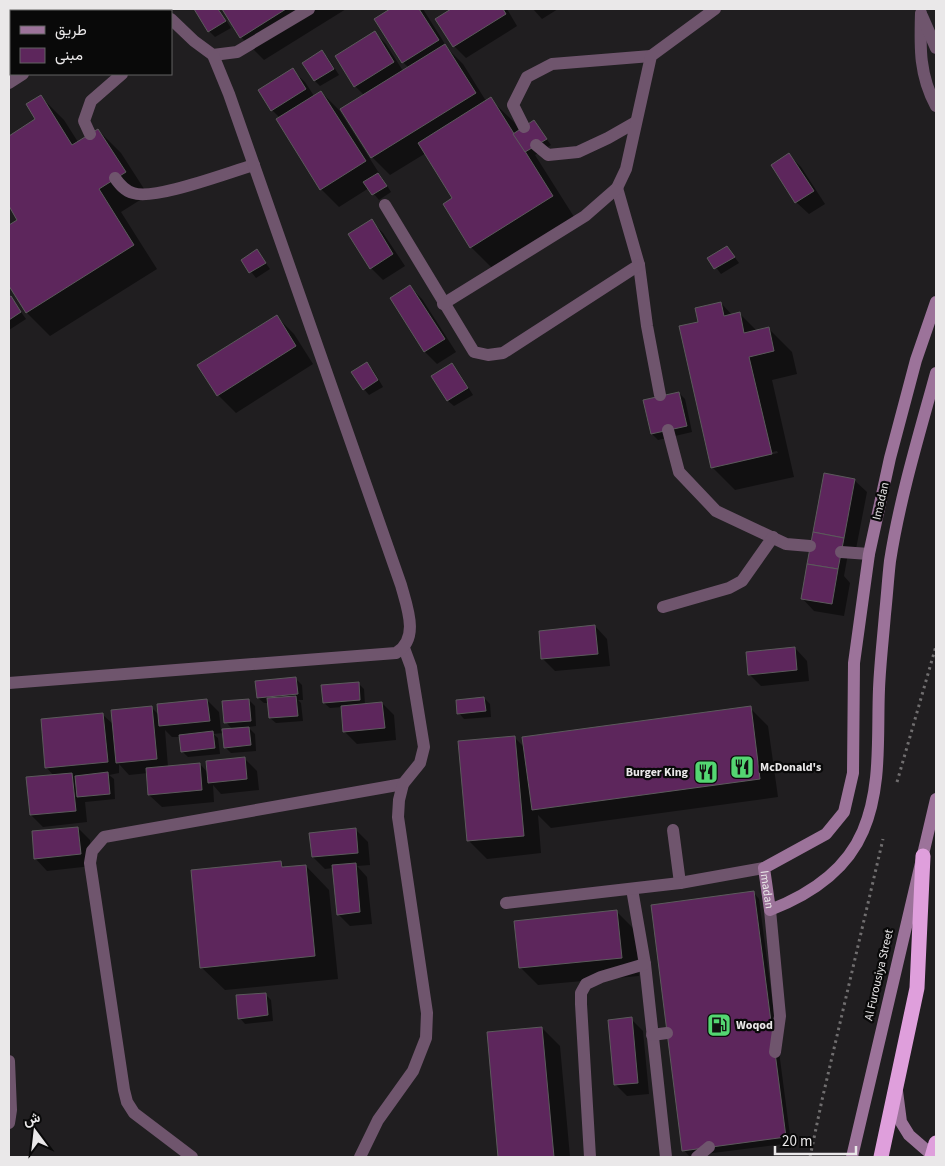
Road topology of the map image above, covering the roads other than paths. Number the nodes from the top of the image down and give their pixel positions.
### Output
1 (309, 9) edge
2 (715, 9) edge
3 (920, 11) edge
4 (173, 24) edge
5 (936, 48) edge
6 (213, 55) junction
7 (651, 56) junction
8 (21, 75) edge
9 (121, 75) edge
10 (9, 83) edge
11 (936, 106) edge
12 (636, 122) junction
13 (524, 127) dead end
14 (90, 134) dead end
15 (536, 145) dead end
16 (254, 165) junction
17 (115, 178) dead end
18 (617, 188) junction
19 (385, 205) dead end
20 (639, 265) junction
21 (936, 302) edge
22 (444, 304) junction
23 (936, 373) edge
24 (660, 395) dead end
25 (668, 430) dead end
26 (772, 537) junction
27 (810, 546) dead end
28 (841, 552) dead end
29 (869, 554) junction
30 (663, 607) dead end
31 (404, 648) junction
32 (9, 683) edge
33 (403, 784) junction
34 (936, 799) edge
35 (674, 830) dead end
36 (923, 856) junction
37 (764, 868) junction
38 (680, 883) junction
39 (632, 890) junction
40 (506, 903) dead end
41 (770, 910) junction
42 (644, 964) junction
43 (667, 1032) dead end
44 (652, 1035) junction
45 (775, 1052) dead end
46 (9, 1061) edge
47 (896, 1081) junction
48 (9, 1123) edge
49 (936, 1143) edge
50 (709, 1147) dead end
51 (936, 1156) edge
52 (192, 1157) edge
53 (360, 1157) edge
54 (590, 1157) edge
55 (666, 1157) edge
56 (698, 1157) edge
57 (852, 1157) edge
58 (881, 1157) edge
59 (932, 1157) edge

1 - 6 street
2 - 7 street
3 - 5 street
3 - 11 street
4 - 6 street
6 - 16 street
7 - 12 street
7 - 13 street
8 - 10 street
9 - 14 street
12 - 15 street
12 - 18 street
16 - 17 street
16 - 31 street
18 - 20 street
18 - 22 street
19 - 22 street
20 - 22 street
20 - 24 street
21 - 29 street, Imadan
23 - 41 street, Imadan
25 - 26 street
26 - 27 street
26 - 30 street
28 - 29 street
29 - 37 street, Imadan
31 - 32 street
31 - 33 street
33 - 52 street
33 - 53 street
34 - 36 street, Al Furousiya Street
35 - 38 street
36 - 47 highway
36 - 57 street, Al Furousiya Street
37 - 38 street
37 - 41 street, Imadan
38 - 39 street
39 - 40 street
39 - 42 street
41 - 45 street
42 - 44 street
42 - 54 street
43 - 44 street
44 - 55 street
46 - 48 street
47 - 51 street
47 - 58 highway
49 - 59 highway, bridge
50 - 56 street

